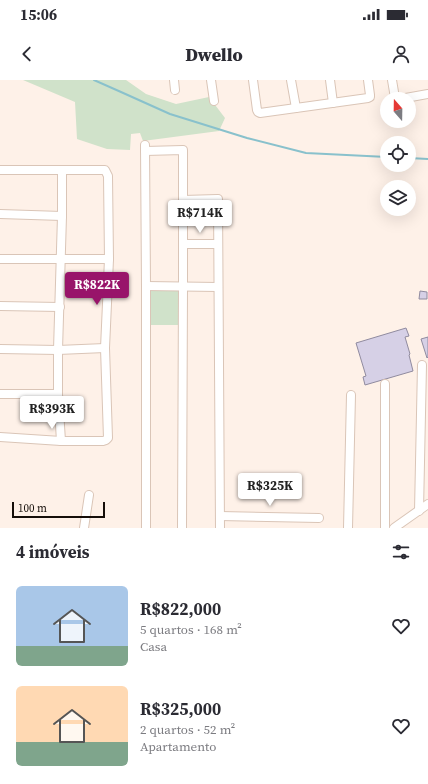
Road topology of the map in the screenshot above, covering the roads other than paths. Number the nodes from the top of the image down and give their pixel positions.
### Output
1 (174, 80) edge
2 (211, 80) edge
3 (253, 80) edge
4 (291, 80) edge
5 (330, 80) edge
6 (368, 80) edge
7 (392, 80) edge
8 (175, 90) dead end
9 (394, 92) edge
10 (428, 94) edge
11 (416, 96) edge
12 (214, 101) dead end
13 (333, 103) junction
14 (296, 108) junction
15 (0, 170) edge
16 (62, 170) junction
17 (183, 200) junction
18 (0, 214) edge
19 (62, 216) junction
20 (183, 244) junction
21 (218, 244) junction
22 (0, 258) edge
23 (61, 258) junction
24 (109, 259) junction
25 (146, 286) junction
26 (183, 287) junction
27 (218, 287) junction
28 (0, 306) edge
29 (60, 307) junction
30 (105, 348) junction
31 (0, 349) edge
32 (58, 350) junction
33 (422, 365) dead end
34 (385, 384) dead end
35 (0, 394) edge
36 (58, 394) junction
37 (351, 395) dead end
38 (0, 437) edge
39 (60, 440) junction
40 (89, 495) dead end
41 (428, 504) edge
42 (419, 511) junction
43 (220, 516) junction
44 (319, 518) dead end
45 (404, 525) edge
46 (84, 528) edge
47 (146, 528) edge
48 (182, 528) edge
49 (220, 528) edge
50 (348, 528) edge
51 (385, 528) edge
52 (394, 528) edge

1 - 8 street
2 - 12 street
3 - 14 street
4 - 14 street
5 - 13 street
6 - 13 street
7 - 9 street
10 - 11 street
13 - 14 street
15 - 16 street
16 - 19 street
16 - 24 street
17 - 20 street
17 - 21 street
17 - 25 street
18 - 19 street
19 - 23 street
20 - 21 street
20 - 26 street
21 - 27 street
22 - 23 street
23 - 24 street
23 - 29 street
24 - 30 street
25 - 26 street
25 - 47 street
26 - 27 street
26 - 48 street
27 - 43 street
28 - 29 street
29 - 32 street
30 - 32 street
30 - 39 street
31 - 32 street
32 - 36 street
33 - 42 street
34 - 51 street
35 - 36 street
36 - 39 street
37 - 50 street
38 - 39 street
40 - 46 street
41 - 42 street
42 - 45 street
43 - 44 street
43 - 49 street
45 - 52 street

